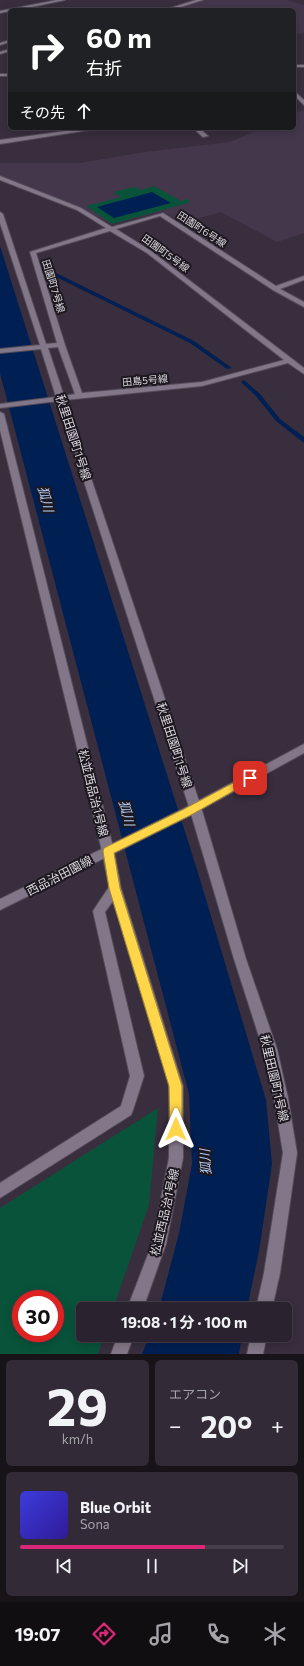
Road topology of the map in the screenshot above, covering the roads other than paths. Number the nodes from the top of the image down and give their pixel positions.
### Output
1 (63, 0) edge
2 (201, 0) edge
3 (21, 8) edge
4 (173, 8) edge
5 (296, 95) edge
6 (304, 103) edge
7 (80, 130) edge
8 (198, 130) edge
9 (205, 136) dead end
10 (0, 142) edge
11 (0, 178) edge
12 (0, 214) edge
13 (111, 228) junction
14 (304, 278) edge
15 (275, 289) junction
16 (304, 305) edge
17 (61, 345) junction
18 (40, 347) junction
19 (0, 351) edge
20 (289, 361) junction
21 (304, 372) edge
22 (80, 396) junction
23 (58, 398) junction
24 (2, 409) edge
25 (304, 748) edge
26 (191, 810) junction
27 (113, 849) junction
28 (115, 888) junction
29 (0, 905) edge
30 (0, 1191) edge
31 (138, 1302) edge
32 (266, 1302) edge
33 (123, 1342) edge
34 (258, 1342) edge
35 (119, 1354) edge
36 (255, 1354) edge

1 - 3 street
2 - 4 street
5 - 6 street
7 - 10 street
8 - 9 street
11 - 13 street, 田園町5号線
12 - 18 street, 秋里田園町1号線
13 - 15 street, 田園町6号線
13 - 17 street, 田園町7号線
13 - 20 street, 田園町5号線
14 - 15 street
15 - 16 street, 田園町6号線
17 - 18 street
17 - 22 street
18 - 19 street
18 - 23 street, 秋里田園町1号線
20 - 21 street, 田園町5号線
20 - 22 street, 田島5号線
22 - 23 street, 田島5号線
23 - 24 street, 田島5号線
23 - 26 street, 秋里田園町1号線
24 - 27 street, 松並西品治1号線
25 - 26 street
26 - 27 street, 西品治田園線
26 - 32 street, 秋里田園町1号線
27 - 28 street, 松並西品治1号線
27 - 29 street, 西品治田園線
28 - 30 street
28 - 31 street, 松並西品治1号線
33 - 35 street
34 - 36 street

